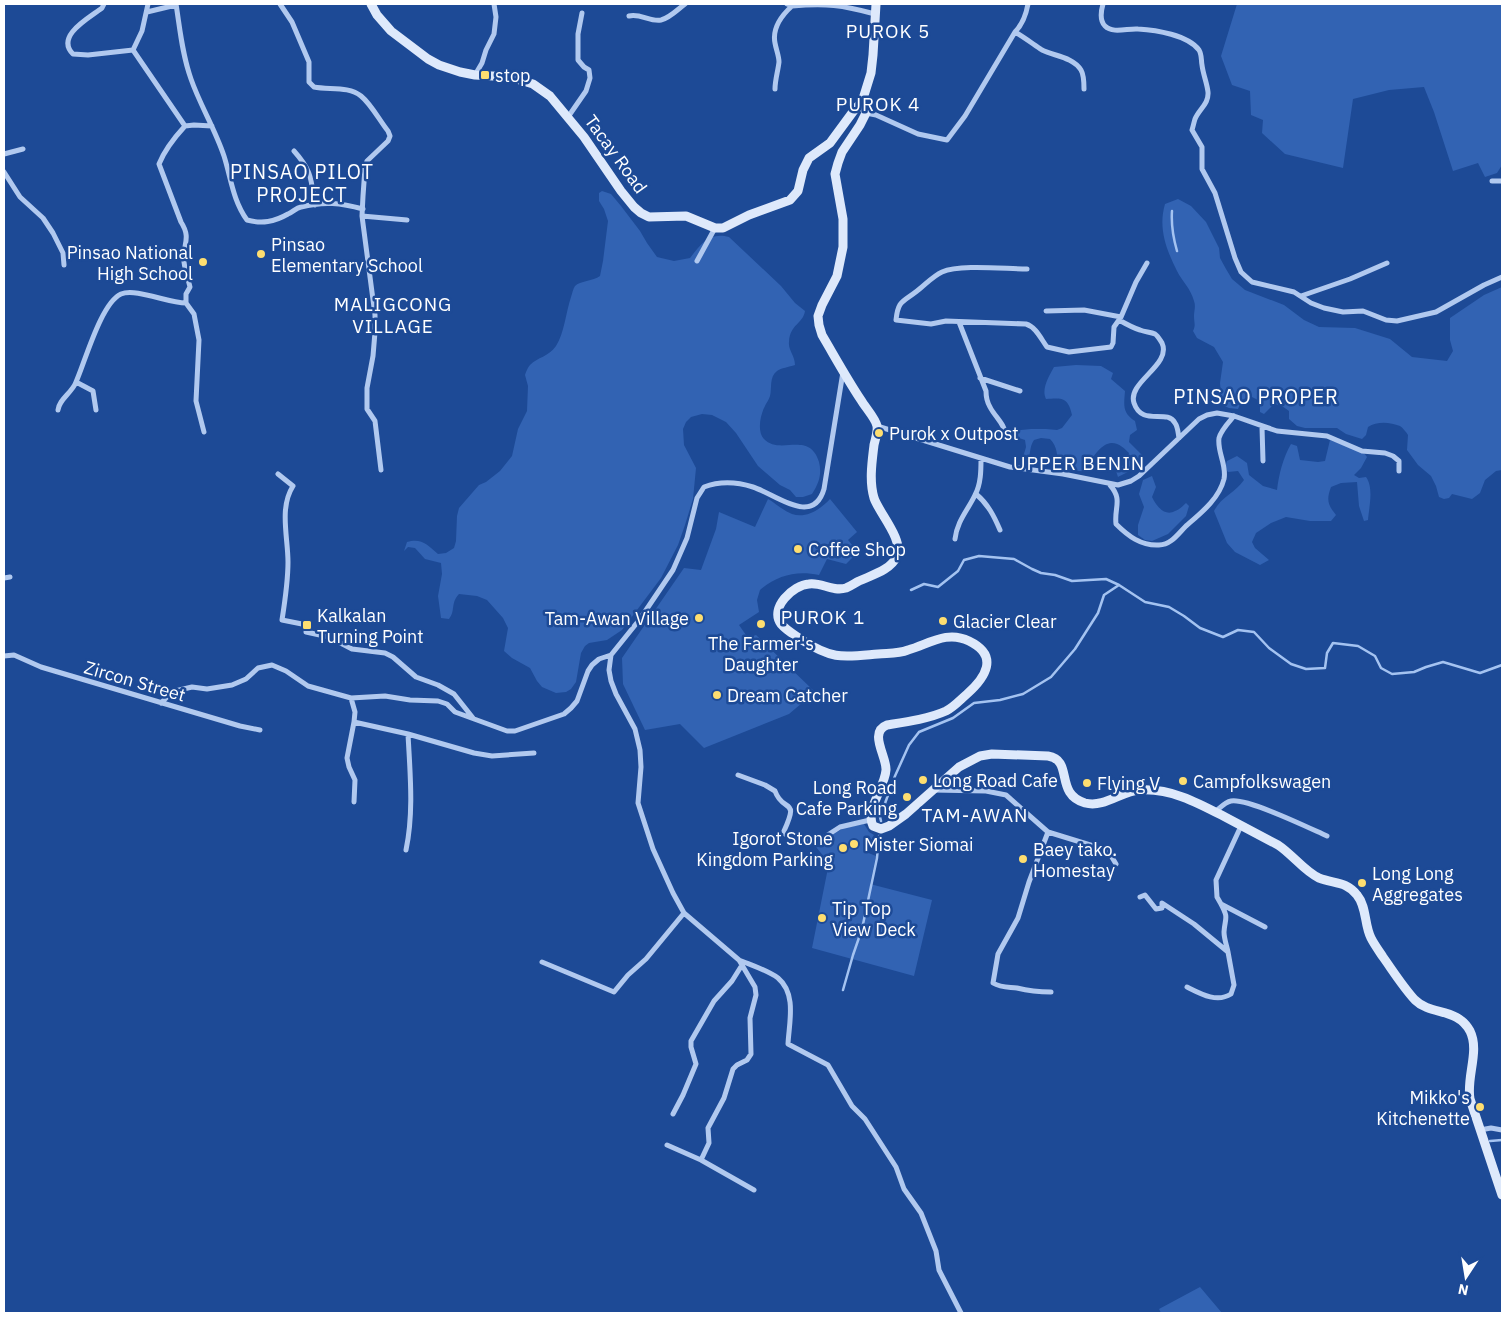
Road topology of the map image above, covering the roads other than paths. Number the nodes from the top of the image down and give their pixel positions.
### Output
1 (104, 4) edge
2 (148, 4) edge
3 (176, 4) edge
4 (280, 4) edge
5 (371, 4) edge
6 (494, 4) edge
7 (685, 4) edge
8 (876, 4) edge
9 (1028, 4) edge
10 (1103, 4) edge
11 (789, 5) edge
12 (147, 12) junction
13 (582, 14) dead end
14 (875, 14) junction
15 (629, 16) dead end
16 (1015, 32) junction
17 (133, 50) junction
18 (475, 74) junction
19 (775, 89) dead end
20 (1084, 90) dead end
21 (862, 102) junction
22 (866, 112) junction
23 (568, 117) junction
24 (185, 126) junction
25 (212, 126) junction
26 (23, 149) dead end
27 (294, 151) dead end
28 (4, 154) edge
29 (4, 172) edge
30 (1492, 181) dead end
31 (1502, 181) edge
32 (315, 205) junction
33 (363, 209) junction
34 (362, 216) junction
35 (407, 220) dead end
36 (715, 228) junction
37 (697, 262) dead end
38 (1147, 263) dead end
39 (1386, 263) dead end
40 (64, 264) dead end
41 (1027, 269) dead end
42 (1502, 277) edge
43 (1301, 296) junction
44 (186, 303) junction
45 (1046, 311) dead end
46 (1120, 319) junction
47 (959, 322) junction
48 (843, 371) junction
49 (980, 378) junction
50 (76, 382) junction
51 (1020, 391) dead end
52 (58, 410) dead end
53 (96, 410) dead end
54 (1234, 416) junction
55 (877, 426) junction
56 (1262, 427) junction
57 (204, 432) dead end
58 (1006, 436) dead end
59 (1179, 438) junction
60 (981, 459) junction
61 (1263, 461) dead end
62 (381, 470) dead end
63 (1398, 471) dead end
64 (278, 474) dead end
65 (1110, 484) junction
66 (976, 494) junction
67 (1000, 530) dead end
68 (955, 539) dead end
69 (10, 577) dead end
70 (4, 578) edge
71 (610, 655) junction
72 (4, 656) edge
73 (351, 698) junction
74 (161, 703) junction
75 (473, 718) junction
76 (354, 722) junction
77 (260, 730) dead end
78 (408, 734) junction
79 (534, 753) dead end
80 (738, 774) dead end
81 (932, 790) junction
82 (354, 802) dead end
83 (1215, 812) junction
84 (870, 820) junction
85 (1241, 826) junction
86 (1048, 832) junction
87 (1327, 836) dead end
88 (406, 850) dead end
89 (1116, 864) dead end
90 (1140, 897) dead end
91 (1221, 904) junction
92 (684, 914) junction
93 (1265, 927) dead end
94 (1228, 952) junction
95 (542, 962) dead end
96 (740, 962) junction
97 (1187, 987) dead end
98 (1050, 992) dead end
99 (673, 1114) dead end
100 (1480, 1130) junction
101 (1502, 1130) edge
102 (666, 1145) dead end
103 (701, 1160) junction
104 (754, 1190) dead end
105 (1502, 1196) edge
106 (961, 1313) edge

1 - 17 street
2 - 12 street
3 - 12 street
3 - 25 street
4 - 33 street
5 - 18 main road, Tacay Road
6 - 18 street
7 - 15 street
8 - 14 main road
9 - 16 street
10 - 43 street
11 - 14 street
11 - 19 street
12 - 17 street
13 - 23 street
14 - 21 main road
16 - 20 street
16 - 22 street
17 - 24 street
18 - 23 main road, Tacay Road
21 - 22 main road
21 - 36 main road
22 - 48 main road
23 - 36 main road, Tacay Road
24 - 25 street
24 - 44 street
25 - 32 street
26 - 28 street
27 - 32 street
29 - 40 street
30 - 31 street
32 - 33 street
33 - 34 street
34 - 35 street
34 - 62 street
36 - 37 street
38 - 46 street
39 - 43 street
41 - 47 street
42 - 43 street
44 - 50 street
44 - 57 street
45 - 46 street
46 - 47 street
46 - 59 street
47 - 49 street
48 - 55 main road
48 - 71 street
49 - 51 street
49 - 58 street
50 - 52 street
50 - 53 street
54 - 56 street
54 - 59 street
54 - 65 street
55 - 60 street
55 - 84 main road
56 - 61 street
56 - 63 street
59 - 65 street
60 - 65 street
60 - 66 street
64 - 75 street
66 - 67 street
66 - 68 street
69 - 70 street
71 - 75 street
71 - 92 street
72 - 74 street, Zircon Street
73 - 74 street
73 - 75 street
73 - 76 street
74 - 77 street, Zircon Street
76 - 78 street
76 - 82 street
78 - 79 street
78 - 88 street
80 - 84 street
81 - 83 main road
81 - 84 main road
81 - 86 street
83 - 85 main road
83 - 87 street
85 - 91 street
85 - 100 main road
86 - 89 street
86 - 98 street
90 - 94 street
91 - 93 street
91 - 94 street
92 - 95 street
92 - 96 street
94 - 97 street
96 - 99 street
96 - 103 street
96 - 106 street
100 - 101 street
100 - 105 main road
102 - 103 street
103 - 104 street

